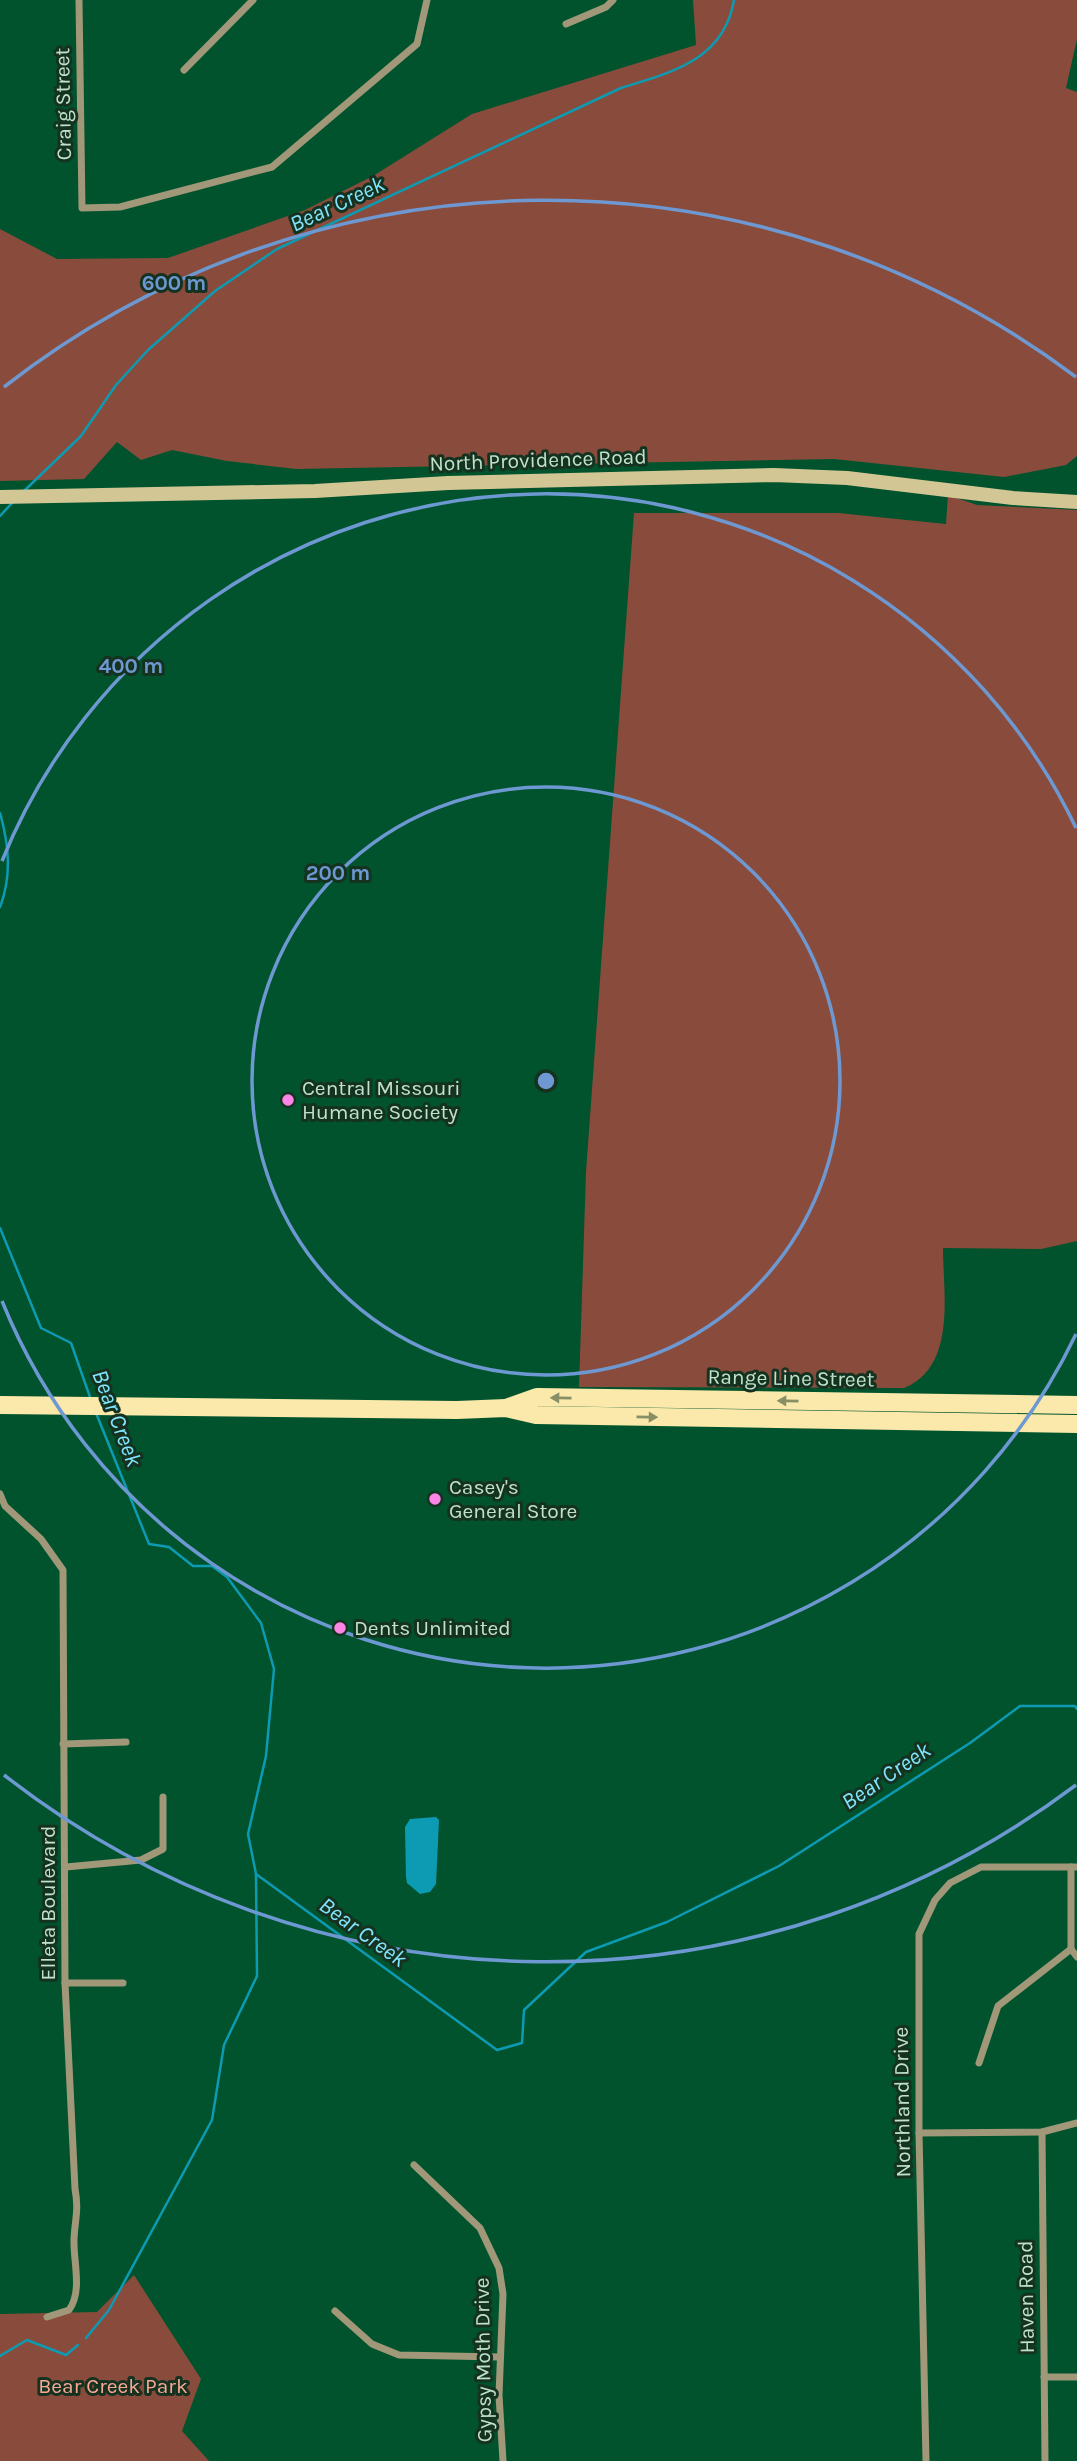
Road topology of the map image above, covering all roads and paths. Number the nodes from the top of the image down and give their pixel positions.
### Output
1 (79, 0) edge
2 (253, 0) edge
3 (427, 0) edge
4 (613, 0) edge
5 (566, 24) dead end
6 (184, 70) dead end
7 (0, 497) edge
8 (1077, 502) edge
9 (952, 1403) junction
10 (0, 1405) edge
11 (1077, 1405) edge
12 (506, 1408) junction
13 (1077, 1415) edge
14 (812, 1420) junction
15 (960, 1422) junction
16 (1077, 1424) edge
17 (0, 1494) edge
18 (126, 1742) dead end
19 (63, 1744) junction
20 (163, 1797) dead end
21 (66, 1867) junction
22 (1074, 1867) edge
23 (1071, 1950) junction
24 (1077, 1957) edge
25 (65, 1983) junction
26 (123, 1983) dead end
27 (979, 2063) dead end
28 (1077, 2123) edge
29 (1042, 2132) junction
30 (919, 2133) junction
31 (414, 2165) dead end
32 (335, 2311) dead end
33 (47, 2317) dead end
34 (500, 2357) junction
35 (1077, 2376) edge
36 (1044, 2377) junction
37 (503, 2461) edge
38 (926, 2461) edge
39 (1045, 2461) edge

1 - 3 street, Craig Street
2 - 6 street
4 - 5 street
7 - 8 street, North Providence Road
9 - 11 main road, Range Line Street
9 -> 12 main road, Range Line Street
9 - 14 main road
10 - 12 main road, Range Line Street
12 -> 14 main road, Range Line Street
13 - 15 main road
14 - 15 main road, Range Line Street
15 - 16 main road, Range Line Street
17 - 19 street, Elleta Boulevard
18 - 19 street
19 - 21 street, Elleta Boulevard
20 - 21 street
21 - 25 street, Elleta Boulevard
22 - 23 street
22 - 30 street, Northland Drive
23 - 24 street
23 - 27 street
25 - 26 street
25 - 33 street, Elleta Boulevard
28 - 29 street
29 - 30 street
29 - 36 street, Haven Road
30 - 38 street, Northland Drive
31 - 34 street, Gypsy Moth Drive
32 - 34 street
34 - 37 street, Gypsy Moth Drive
35 - 36 street
36 - 39 street, Haven Road

